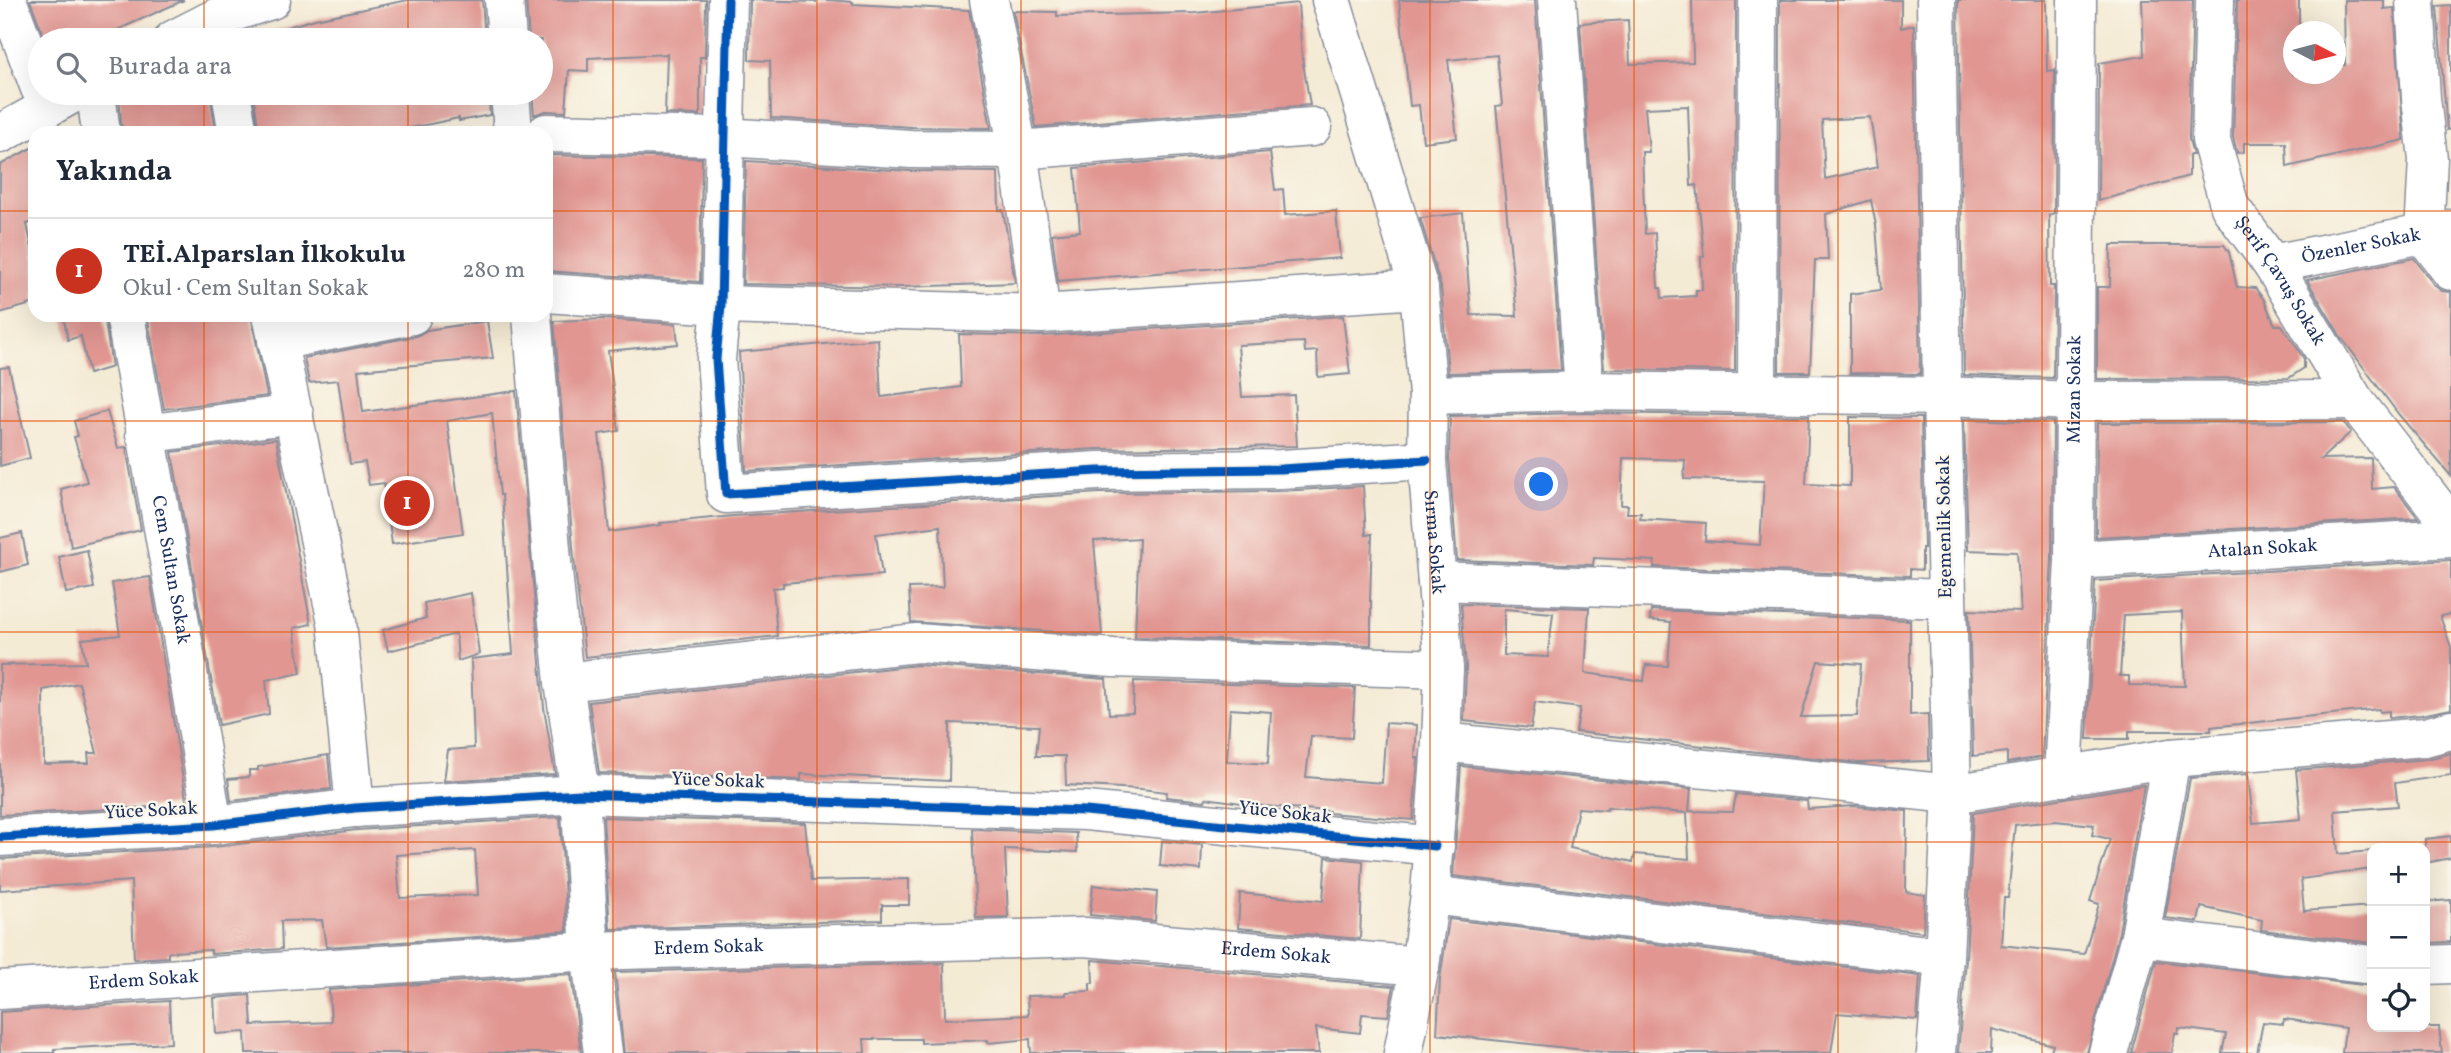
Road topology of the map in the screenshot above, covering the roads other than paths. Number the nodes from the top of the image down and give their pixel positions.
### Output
1 (7, 0) edge
2 (271, 0) edge
3 (504, 0) edge
4 (728, 0) edge
5 (989, 0) edge
6 (1331, 0) edge
7 (1557, 0) edge
8 (1758, 0) edge
9 (1936, 0) edge
10 (2077, 0) edge
11 (2215, 0) edge
12 (2415, 0) edge
13 (201, 25) edge
14 (506, 28) edge
15 (28, 45) edge
16 (38, 105) edge
17 (98, 105) edge
18 (233, 105) edge
19 (511, 105) edge
20 (100, 126) edge
21 (237, 126) edge
22 (512, 126) edge
23 (1312, 128) dead end
24 (553, 133) edge
25 (0, 134) edge
26 (724, 137) junction
27 (1018, 150) junction
28 (2438, 231) edge
29 (2272, 264) junction
30 (2451, 271) edge
31 (1419, 289) junction
32 (553, 293) edge
33 (721, 305) junction
34 (1041, 314) junction
35 (126, 322) edge
36 (338, 322) edge
37 (533, 322) edge
38 (275, 328) edge
39 (1584, 391) junction
40 (1757, 393) junction
41 (1427, 395) junction
42 (1942, 396) junction
43 (2354, 400) junction
44 (2075, 401) junction
45 (294, 414) junction
46 (145, 434) junction
47 (1427, 460) junction
48 (2451, 525) edge
49 (2451, 538) edge
50 (2074, 560) junction
51 (1437, 581) junction
52 (1946, 599) junction
53 (1444, 669) junction
54 (564, 682) junction
55 (2451, 730) edge
56 (1441, 742) junction
57 (2171, 758) junction
58 (2063, 777) junction
59 (580, 794) junction
60 (1952, 794) junction
61 (355, 808) junction
62 (213, 825) junction
63 (0, 837) edge
64 (1435, 846) junction
65 (1430, 895) junction
66 (2140, 937) junction
67 (590, 951) junction
68 (1944, 957) junction
69 (2367, 964) edge
70 (2451, 964) edge
71 (2430, 965) edge
72 (1420, 966) junction
73 (0, 990) edge
74 (603, 1053) edge
75 (1403, 1053) edge
76 (1936, 1053) edge
77 (2108, 1053) edge

1 - 15 street
2 - 13 street
3 - 14 street
4 - 26 street
5 - 27 street
6 - 31 street, Sırma Sokak
7 - 39 street
8 - 40 street
9 - 42 street, Egemenlik Sokak
10 - 44 street, Mizan Sokak
11 - 29 street, Şerif Çavuş Sokak
12 - 28 street
16 - 25 street
17 - 20 street
18 - 21 street
19 - 22 street
23 - 27 street
24 - 26 street
26 - 27 street
26 - 33 street
27 - 34 street
28 - 29 street, Özenler Sokak
28 - 30 street
29 - 43 street, Şerif Çavuş Sokak
31 - 34 street
31 - 41 street, Sırma Sokak
32 - 33 street
33 - 34 street
33 - 47 street
35 - 46 street, Cem Sultan Sokak
36 - 38 street
37 - 54 street
38 - 45 street
39 - 40 street
39 - 41 street
40 - 42 street
41 - 47 street, Sırma Sokak
42 - 44 street
42 - 52 street, Egemenlik Sokak
43 - 44 street
43 - 48 street, Şerif Çavuş Sokak
44 - 50 street, Mizan Sokak
45 - 46 street
45 - 61 street
46 - 62 street, Cem Sultan Sokak
47 - 51 street, Sırma Sokak
49 - 50 street, Atalan Sokak
50 - 58 street, Mizan Sokak
51 - 52 street
51 - 53 street, Sırma Sokak
52 - 60 street, Egemenlik Sokak
53 - 54 street
53 - 56 street, Sırma Sokak
54 - 59 street
55 - 57 street
56 - 60 street
56 - 64 street, Sırma Sokak
57 - 58 street
57 - 66 street
58 - 60 street
59 - 61 street, Yüce Sokak
59 - 64 street, Yüce Sokak
59 - 67 street
60 - 68 street, Egemenlik Sokak
61 - 62 street, Yüce Sokak
62 - 63 street, Yüce Sokak
64 - 65 street, Sırma Sokak
65 - 68 street
65 - 72 street, Sırma Sokak
66 - 69 street
66 - 77 street
67 - 72 street, Erdem Sokak
67 - 73 street, Erdem Sokak
67 - 74 street
68 - 76 street, Egemenlik Sokak
70 - 71 street
72 - 75 street, Sırma Sokak

